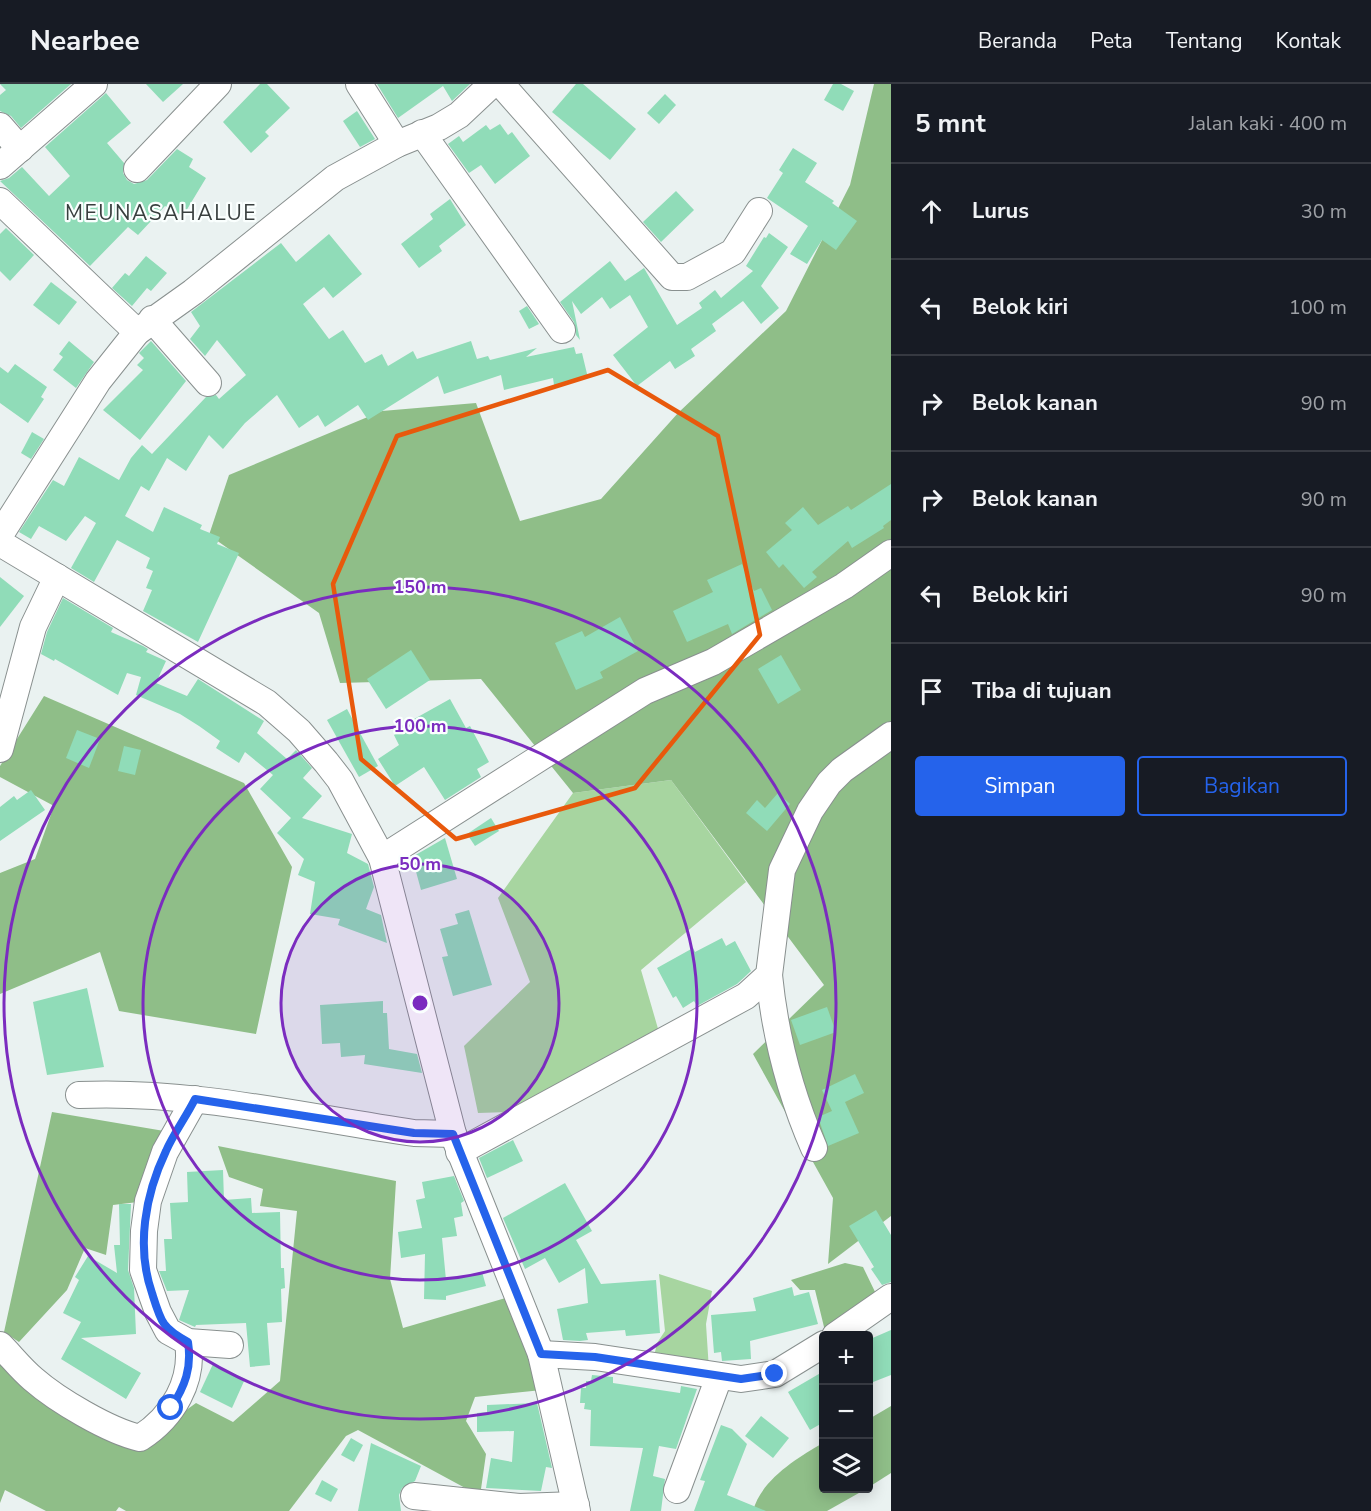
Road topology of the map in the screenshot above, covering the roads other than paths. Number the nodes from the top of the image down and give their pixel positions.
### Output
1 (94, 84) edge
2 (218, 84) edge
3 (359, 84) edge
4 (492, 84) edge
5 (501, 84) edge
6 (0, 126) edge
7 (422, 134) junction
8 (397, 144) junction
9 (20, 149) junction
10 (0, 166) edge
11 (137, 169) dead end
12 (0, 201) edge
13 (759, 211) dead end
14 (145, 326) junction
15 (562, 330) dead end
16 (208, 383) dead end
17 (0, 535) edge
18 (0, 543) edge
19 (891, 553) edge
20 (57, 577) junction
21 (891, 735) edge
22 (0, 749) edge
23 (382, 858) junction
24 (769, 975) junction
25 (79, 1095) dead end
26 (195, 1099) junction
27 (456, 1143) junction
28 (814, 1149) dead end
29 (891, 1297) edge
30 (841, 1331) edge
31 (188, 1342) junction
32 (0, 1345) edge
33 (230, 1345) dead end
34 (819, 1347) edge
35 (541, 1354) junction
36 (719, 1377) junction
37 (677, 1490) dead end
38 (414, 1496) dead end
39 (577, 1508) edge

1 - 9 street
2 - 11 street
3 - 8 street
4 - 7 street
5 - 13 street
6 - 9 street
7 - 8 street
7 - 15 street
8 - 14 street
9 - 10 street
12 - 14 street
14 - 16 street
14 - 17 street
18 - 20 street
19 - 23 street
20 - 22 street
20 - 23 street
21 - 24 street
23 - 27 street
24 - 27 street
24 - 28 street
25 - 26 street
26 - 27 street
26 - 31 street
27 - 35 street
29 - 30 street
31 - 32 street
31 - 33 street
34 - 36 street
35 - 36 street
35 - 39 street
36 - 37 street
38 - 39 street

